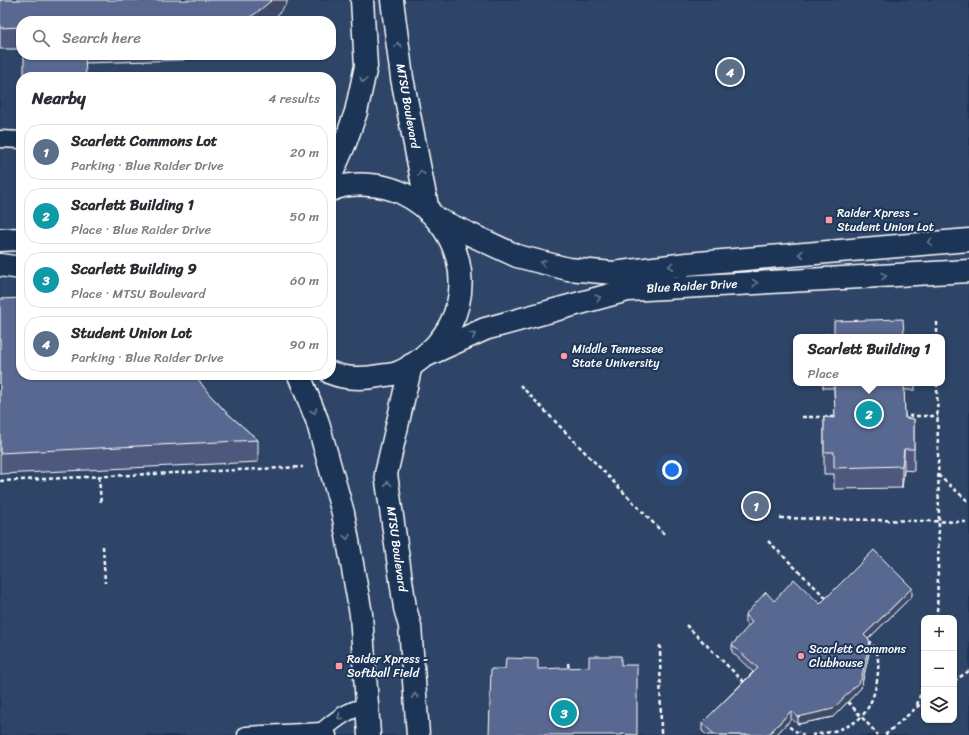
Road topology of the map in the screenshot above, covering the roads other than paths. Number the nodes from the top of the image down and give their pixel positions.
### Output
1 (362, 0) edge
2 (392, 0) edge
3 (0, 139) edge
4 (16, 140) edge
5 (336, 164) edge
6 (336, 189) edge
7 (434, 215) junction
8 (16, 239) edge
9 (0, 240) edge
10 (969, 240) edge
11 (0, 265) edge
12 (16, 267) edge
13 (969, 271) edge
14 (418, 361) junction
15 (336, 374) edge
16 (301, 380) edge
17 (367, 706) junction
18 (325, 733) edge
19 (246, 735) edge
20 (369, 735) edge
21 (418, 735) edge

1 -> 5 street
7 -> 2 street, MTSU Boulevard
3 - 4 lane
6 - 7 street
10 -> 7 street, Blue Raider Drive
7 - 14 street
8 - 9 street
11 - 12 street
14 -> 13 street, Blue Raider Drive
14 - 15 street, Blue Raider Drive
21 -> 14 street, MTSU Boulevard
16 -> 17 street
17 -> 18 lane
17 - 20 street
18 - 19 lane

